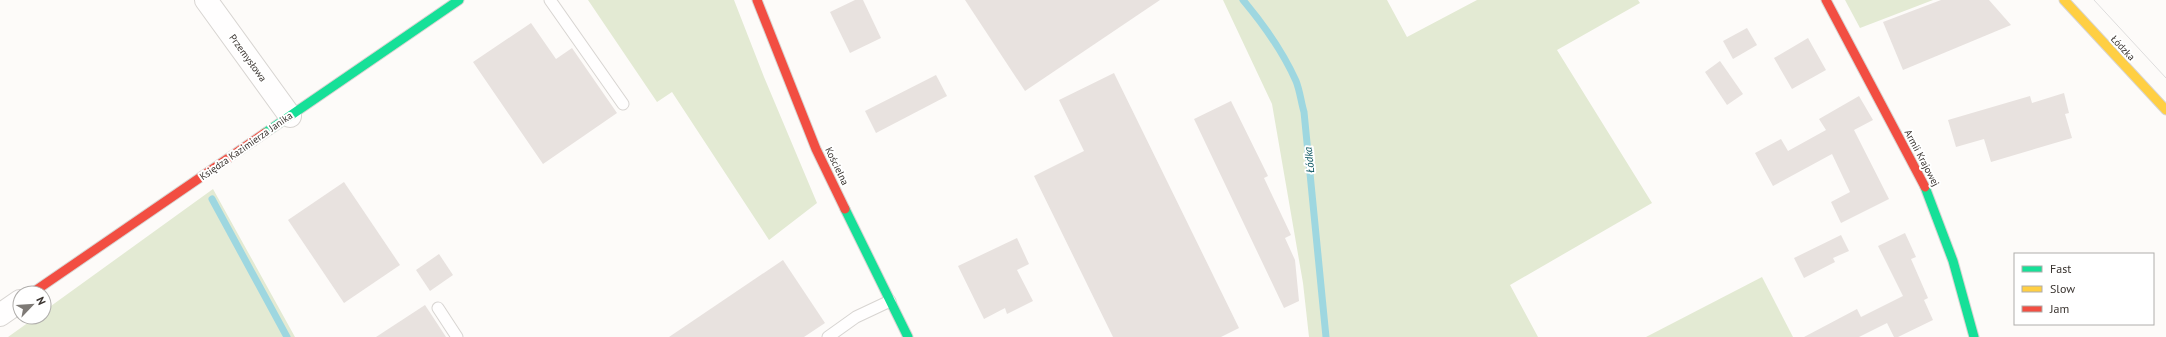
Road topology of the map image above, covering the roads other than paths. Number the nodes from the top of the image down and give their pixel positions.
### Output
1 (206, 0) edge
2 (459, 0) edge
3 (550, 0) edge
4 (756, 0) edge
5 (1826, 0) edge
6 (2064, 0) edge
7 (623, 104) dead end
8 (2166, 110) edge
9 (290, 116) junction
10 (44, 285) edge
11 (890, 301) junction
12 (12, 307) edge
13 (438, 308) dead end
14 (0, 315) edge
15 (458, 337) edge
16 (828, 337) edge
17 (908, 337) edge
18 (1974, 337) edge

1 - 9 street, Przemysłowa
2 - 9 street, Księdza Kazimierza Janika
3 - 7 lane
4 - 11 street, Kościelna
5 - 18 street, Armii Krajowej
6 - 8 street, Łódzka
9 - 10 street, Księdza Kazimierza Janika
11 - 16 lane
11 - 17 street, Kościelna
12 - 14 street
13 - 15 lane

